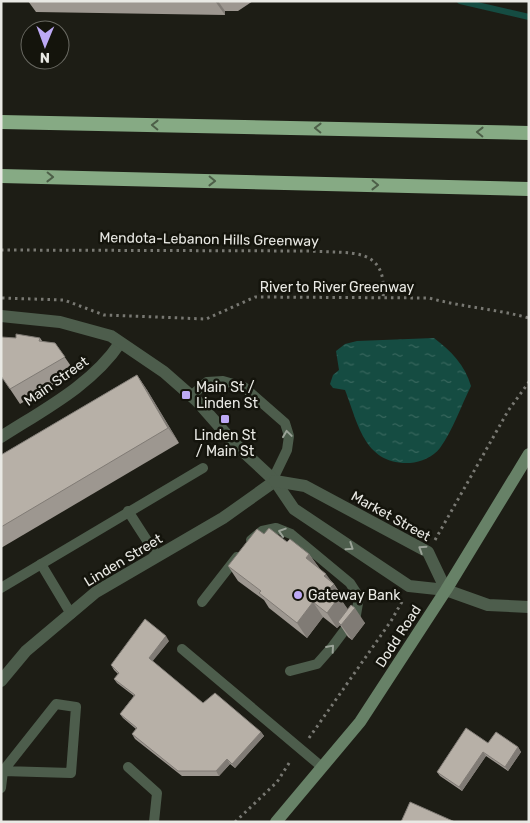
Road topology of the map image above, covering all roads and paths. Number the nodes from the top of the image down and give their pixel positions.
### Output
1 (1, 122) edge
2 (529, 132) edge
3 (1, 176) edge
4 (529, 189) edge
5 (1, 250) edge
6 (1, 298) edge
7 (384, 298) junction
8 (1, 316) edge
9 (529, 318) edge
10 (120, 342) junction
11 (529, 382) edge
12 (192, 396) junction
13 (1, 437) edge
14 (529, 454) edge
15 (203, 468) dead end
16 (274, 480) junction
17 (128, 511) junction
18 (441, 529) dead end
19 (158, 556) junction
20 (41, 564) junction
21 (1, 588) edge
22 (446, 590) junction
23 (403, 599) dead end
24 (202, 602) dead end
25 (529, 607) edge
26 (71, 614) junction
27 (182, 650) dead end
28 (290, 672) dead end
29 (3, 676) edge
30 (301, 748) junction
31 (128, 767) dead end
32 (322, 767) junction
33 (3, 771) junction
34 (1, 788) edge
35 (154, 822) edge
36 (235, 822) edge
37 (276, 822) edge

2 -> 1 highway
3 -> 4 highway
5 - 7 path, Mendota-Lebanon Hills Greenway
6 - 7 path, River to River Greenway
7 - 9 path, River to River Greenway
8 - 10 street
10 - 12 street
10 - 13 street, Main Street
11 - 18 path
12 - 16 street
16 -> 12 lane
14 - 22 main road, Dodd Road
15 - 17 lane
16 - 19 street, Linden Street
16 -> 22 street
22 -> 16 street, Market Street
17 - 19 lane
17 - 20 lane
19 - 26 street, Linden Street
20 - 21 lane
20 - 26 lane
22 - 25 street
22 - 32 main road, Dodd Road
23 - 30 path
28 -> 24 lane
26 - 29 street, Linden Street
27 - 30 lane
30 - 32 lane
30 - 36 path
31 - 35 lane
32 - 37 main road, Dodd Road
33 - 33 lane
33 - 34 lane

